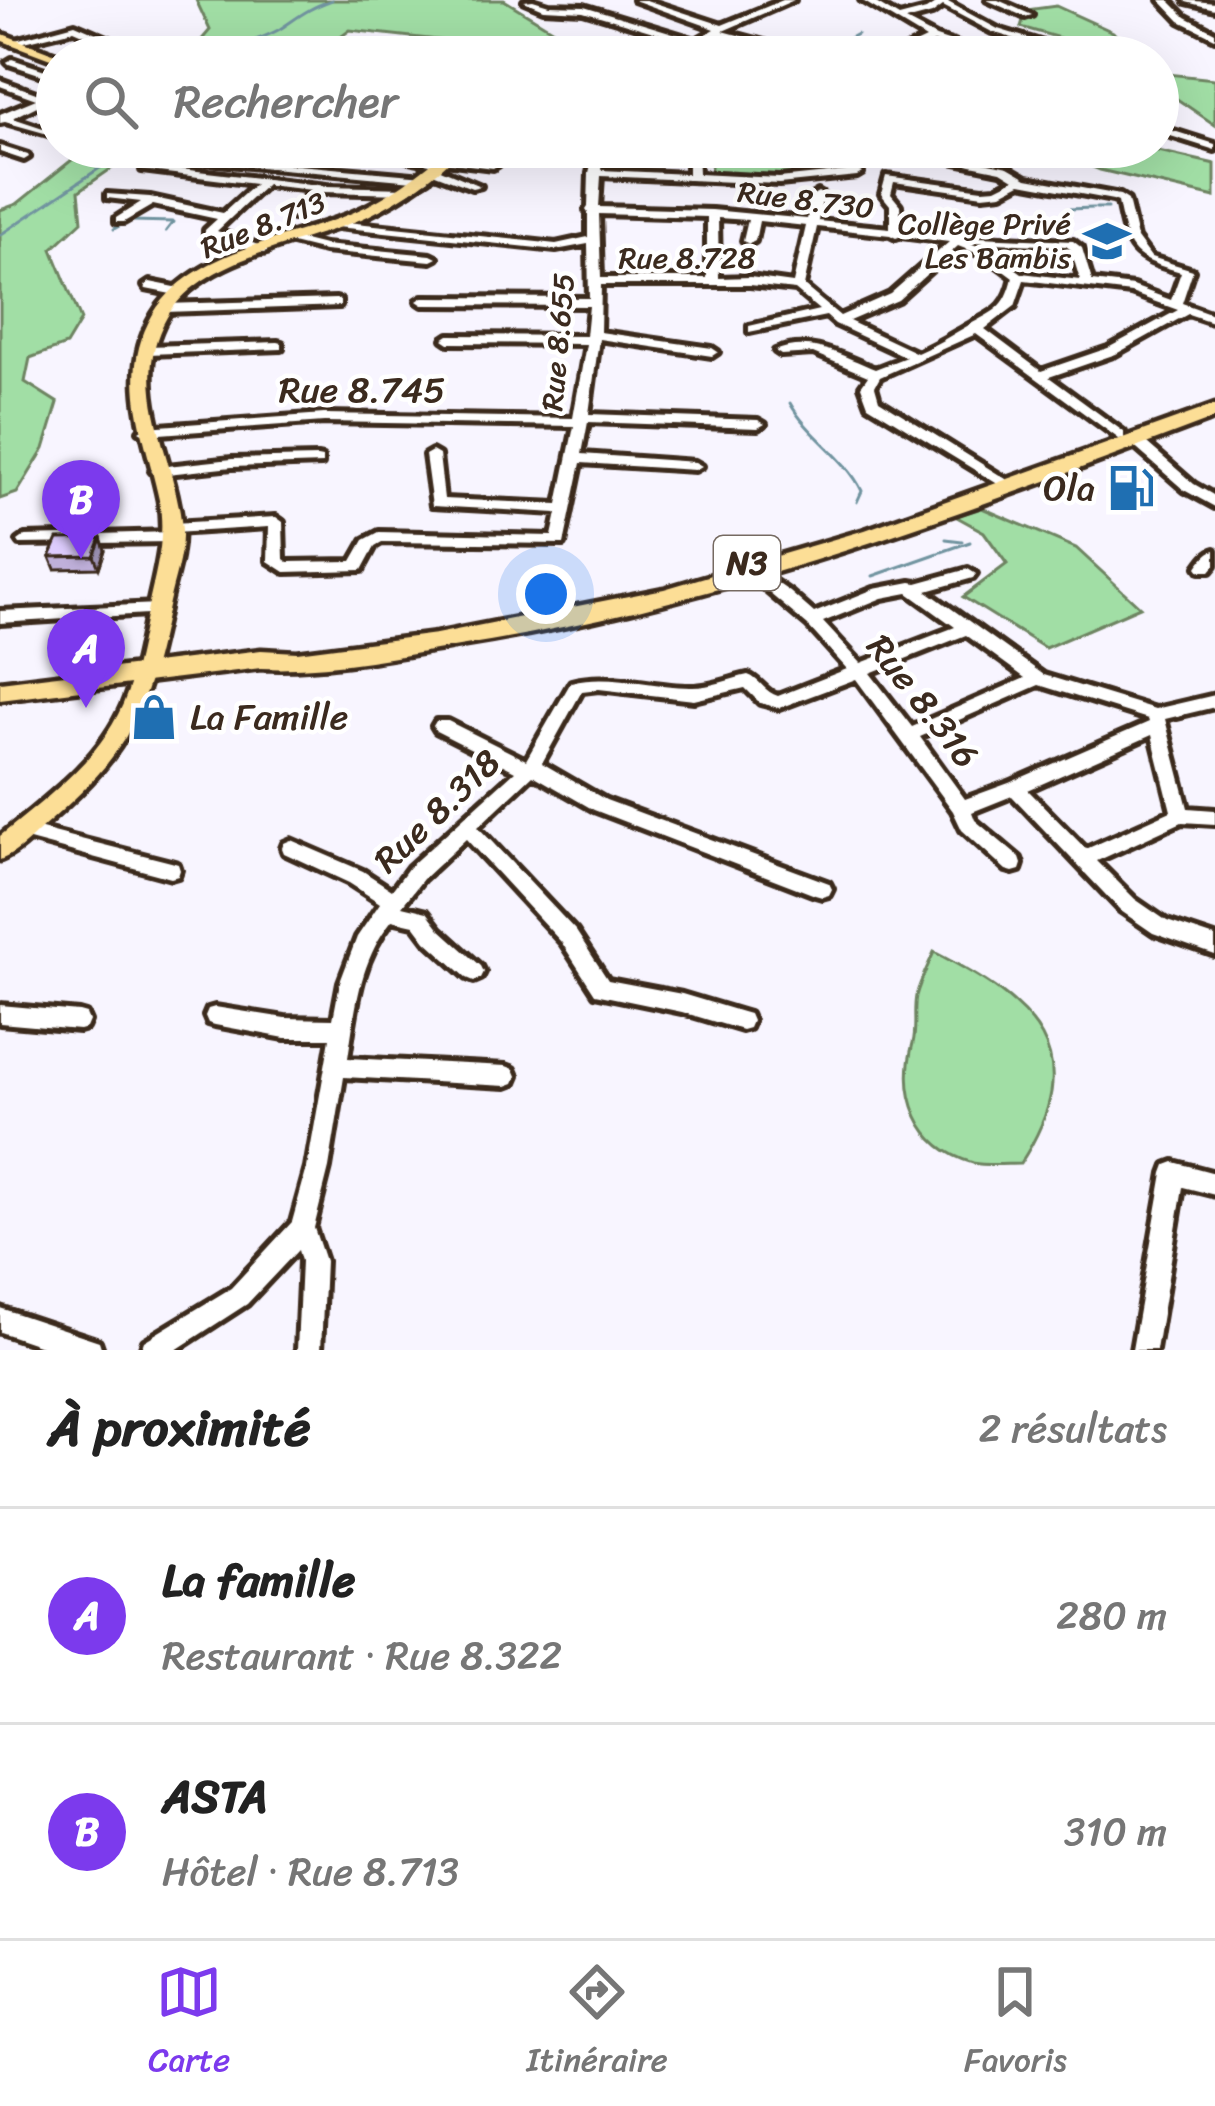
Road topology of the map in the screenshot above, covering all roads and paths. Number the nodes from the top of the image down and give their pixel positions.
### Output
1 (638, 0) edge
2 (763, 0) edge
3 (866, 0) edge
4 (991, 0) edge
5 (1164, 0) edge
6 (1189, 0) edge
7 (528, 1) edge
8 (784, 2) edge
9 (945, 2) edge
10 (1215, 6) edge
11 (1028, 15) dead end
12 (898, 20) junction
13 (719, 30) junction
14 (1215, 34) edge
15 (96, 36) edge
16 (673, 36) edge
17 (708, 36) edge
18 (740, 36) edge
19 (927, 36) edge
20 (1002, 36) edge
21 (5, 40) edge
22 (36, 52) edge
23 (36, 52) edge
24 (12, 62) junction
25 (0, 67) edge
26 (36, 70) edge
27 (0, 83) edge
28 (36, 96) edge
29 (36, 103) edge
30 (1, 118) edge
31 (36, 129) edge
32 (1179, 136) edge
33 (1215, 147) edge
34 (0, 149) edge
35 (24, 157) dead end
36 (146, 168) dead end
37 (434, 168) edge
38 (448, 168) edge
39 (595, 168) edge
40 (693, 168) edge
41 (1000, 168) edge
42 (594, 173) junction
43 (857, 173) dead end
44 (693, 175) junction
45 (1023, 180) junction
46 (263, 182) junction
47 (476, 186) dead end
48 (320, 187) junction
49 (406, 190) junction
50 (818, 195) dead end
51 (111, 196) dead end
52 (151, 200) junction
53 (591, 210) junction
54 (712, 213) junction
55 (293, 215) dead end
56 (754, 216) junction
57 (225, 217) junction
58 (120, 220) dead end
59 (811, 222) junction
60 (338, 224) junction
61 (896, 235) junction
62 (292, 240) junction
63 (590, 240) junction
64 (953, 240) junction
65 (749, 241) dead end
66 (263, 250) junction
67 (431, 258) dead end
68 (1019, 276) junction
69 (713, 281) junction
70 (594, 282) junction
71 (1086, 283) junction
72 (150, 286) dead end
73 (798, 287) junction
74 (181, 292) junction
75 (423, 301) dead end
76 (595, 302) junction
77 (335, 303) dead end
78 (1182, 306) junction
79 (165, 308) junction
80 (834, 317) junction
81 (1215, 319) edge
82 (974, 327) junction
83 (753, 329) dead end
84 (591, 337) junction
85 (449, 339) dead end
86 (278, 346) dead end
87 (148, 350) junction
88 (781, 351) dead end
89 (712, 352) dead end
90 (916, 356) junction
91 (875, 374) junction
92 (1042, 375) junction
93 (1211, 403) edge
94 (579, 420) junction
95 (758, 424) dead end
96 (146, 431) junction
97 (1127, 438) junction
98 (432, 455) dead end
99 (574, 458) junction
100 (317, 461) dead end
101 (695, 466) dead end
102 (158, 471) junction
103 (1000, 482) junction
104 (1215, 502) edge
105 (565, 509) junction
106 (172, 532) junction
107 (26, 541) dead end
108 (754, 572) junction
109 (968, 574) dead end
110 (916, 590) junction
111 (158, 609) junction
112 (0, 617) edge
113 (812, 620) junction
114 (966, 628) junction
115 (261, 659) junction
116 (855, 671) junction
117 (144, 674) junction
118 (1038, 679) junction
119 (0, 691) edge
120 (1215, 701) edge
121 (1156, 720) junction
122 (442, 726) dead end
123 (909, 735) junction
124 (530, 767) junction
125 (1015, 788) junction
126 (961, 808) junction
127 (1181, 815) junction
128 (1215, 817) edge
129 (468, 829) junction
130 (22, 831) junction
131 (291, 848) dead end
132 (0, 850) edge
133 (1083, 860) junction
134 (1013, 864) dead end
135 (171, 869) dead end
136 (822, 889) dead end
137 (388, 905) junction
138 (1215, 946) edge
139 (474, 972) dead end
140 (0, 1015) edge
141 (215, 1016) dead end
142 (79, 1021) dead end
143 (742, 1021) dead end
144 (342, 1029) junction
145 (336, 1067) junction
146 (506, 1076) dead end
147 (1215, 1184) edge
148 (302, 1228) junction
149 (0, 1320) edge
150 (90, 1350) edge
151 (153, 1350) edge
152 (309, 1350) edge
153 (1144, 1350) edge

1 - 13 street
2 - 8 street
3 - 12 street
4 - 11 street
5 - 14 street
6 - 10 street
7 - 16 street
8 - 13 street
9 - 12 street
9 - 20 street
12 - 19 street
13 - 17 street
13 - 18 street
15 - 21 street
21 - 22 main road
23 - 24 street
24 - 25 street
24 - 26 street
27 - 28 street
29 - 30 street
30 - 31 street
32 - 33 street
34 - 35 street
36 - 46 street
37 - 49 main road, Rue 8.713
38 - 47 street
39 - 42 street, Rue 8.655
40 - 44 street
41 - 45 street
42 - 44 street
42 - 53 street, Rue 8.655
43 - 44 street
45 - 61 street
45 - 78 street
46 - 48 street
46 - 57 street
48 - 49 street
48 - 55 street
49 - 60 main road, Rue 8.713
50 - 59 street
51 - 52 street
52 - 57 street
52 - 58 street
53 - 54 street, Rue 8.730
53 - 63 street, Rue 8.655
54 - 56 street, Rue 8.730
54 - 69 street
56 - 59 street, Rue 8.730
56 - 65 street
57 - 66 street
59 - 61 street, Rue 8.730
59 - 73 street
60 - 62 main road, Rue 8.713
60 - 63 street
61 - 64 street, Rue 8.730
62 - 66 main road, Rue 8.713
62 - 67 street
63 - 70 street, Rue 8.655
64 - 68 street, Rue 8.730
64 - 71 street
64 - 80 street
66 - 74 main road, Rue 8.713
68 - 71 street, Rue 8.730
68 - 82 street
69 - 70 street, Rue 8.728
69 - 73 street, Rue 8.728
70 - 76 street, Rue 8.655
71 - 78 street, Rue 8.730
72 - 74 street
73 - 80 street, Rue 8.728
74 - 79 main road, Rue 8.713
75 - 76 street
76 - 84 street, Rue 8.655
77 - 79 street
78 - 81 street, Rue 8.730
78 - 92 street
79 - 87 main road, Rue 8.713
80 - 83 street
80 - 90 street, Rue 8.728
82 - 90 street
82 - 92 street
84 - 85 street
84 - 89 street
84 - 94 street, Rue 8.655
86 - 87 street
87 - 96 main road, Rue 8.713
88 - 91 street
90 - 91 street
91 - 103 street
92 - 97 street
93 - 97 highway, N3
94 - 95 street, Rue 8.745
94 - 96 street, Rue 8.745
94 - 99 street, Rue 8.655
96 - 102 main road, Rue 8.713
97 - 103 highway, N3
97 - 104 street
97 - 108 highway, N3
98 - 105 street
99 - 101 street
99 - 105 street, Rue 8.655
100 - 102 street
102 - 106 main road, Rue 8.713
103 - 115 highway, N3
105 - 106 street, Rue 8.655
106 - 107 street
106 - 111 main road, Rue 8.713
108 - 113 street, Rue 8.316
108 - 115 highway, N3
109 - 110 street
110 - 113 street
110 - 114 street
111 - 112 street
111 - 117 main road, Rue 8.713
113 - 116 street, Rue 8.316
114 - 116 street
114 - 118 street
115 - 117 highway, N3
116 - 123 street, Rue 8.316
116 - 124 street, Rue 8.318
117 - 119 highway, N3
117 - 130 main road, Rue 8.713
118 - 121 street
118 - 123 street
120 - 121 street
121 - 125 street
121 - 127 street
122 - 124 street
123 - 126 street, Rue 8.316
124 - 129 street, Rue 8.318
124 - 136 street
125 - 126 street, Rue 8.316
125 - 133 street, Rue 8.316
126 - 134 street
127 - 128 street
127 - 133 street
129 - 137 street, Rue 8.318
129 - 143 street
130 - 132 main road, Rue 8.713
130 - 135 street
131 - 137 street
133 - 138 street, Rue 8.316
137 - 139 street
137 - 144 street, Rue 8.318
140 - 142 street
141 - 144 street
144 - 145 street, Rue 8.318
145 - 146 street
145 - 148 street, Rue 8.318
147 - 153 street
148 - 151 street
148 - 152 street
149 - 150 street

